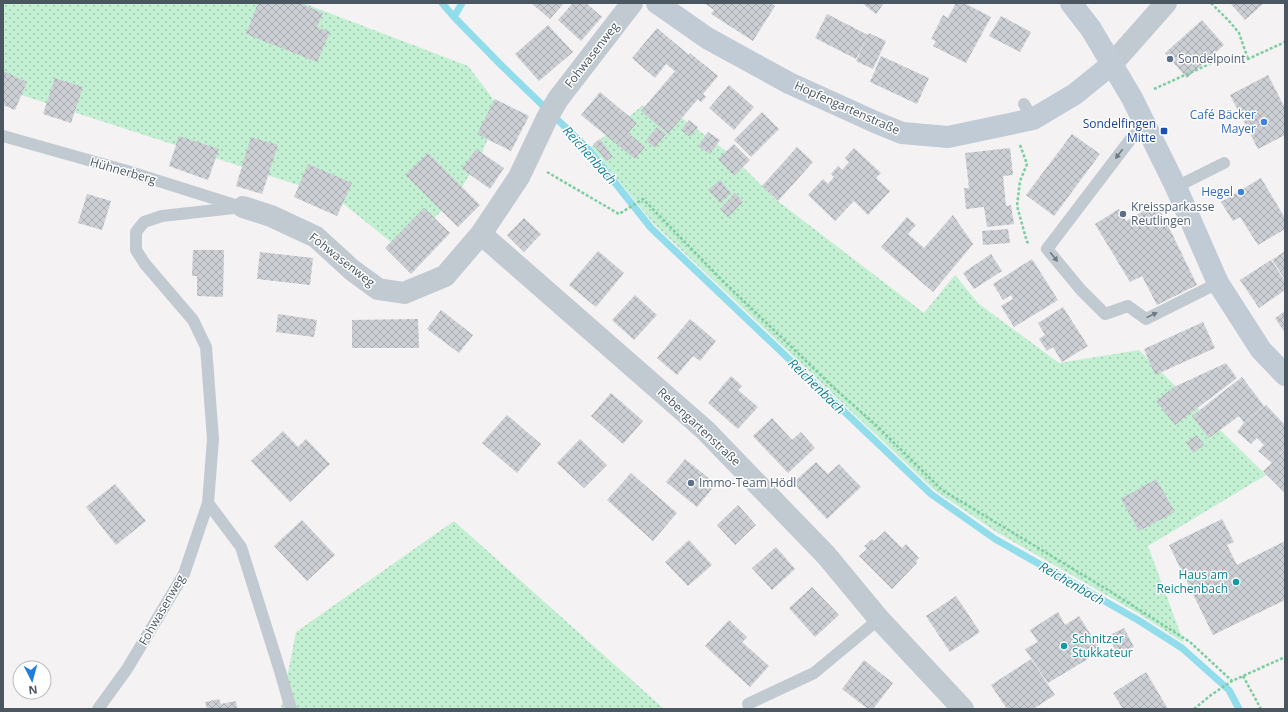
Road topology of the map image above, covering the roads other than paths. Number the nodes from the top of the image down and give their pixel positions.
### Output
1 (632, 3) edge
2 (657, 3) edge
3 (1070, 3) edge
4 (1166, 3) edge
5 (1112, 64) junction
6 (1146, 127) junction
7 (3, 136) edge
8 (1224, 163) dead end
9 (1176, 187) junction
10 (243, 207) junction
11 (481, 234) junction
12 (1218, 283) junction
13 (1285, 375) edge
14 (208, 503) junction
15 (879, 619) junction
16 (748, 704) dead end
17 (98, 709) edge
18 (291, 709) edge
19 (963, 709) edge

1 - 11 street, Fohwasenweg
2 - 5 street, Hopfengartenstraße
3 - 5 street
4 - 5 street
5 - 6 street
6 - 9 street
6 -> 12 lane
7 - 10 lane, Hühnerberg
8 - 9 lane
9 - 12 street
10 - 11 street, Fohwasenweg
10 - 14 lane, Fohwasenweg
11 - 15 street, Rebengartenstraße
12 - 13 street
14 - 17 lane, Fohwasenweg
14 - 18 lane
15 - 16 lane
15 - 19 street, Rebengartenstraße

